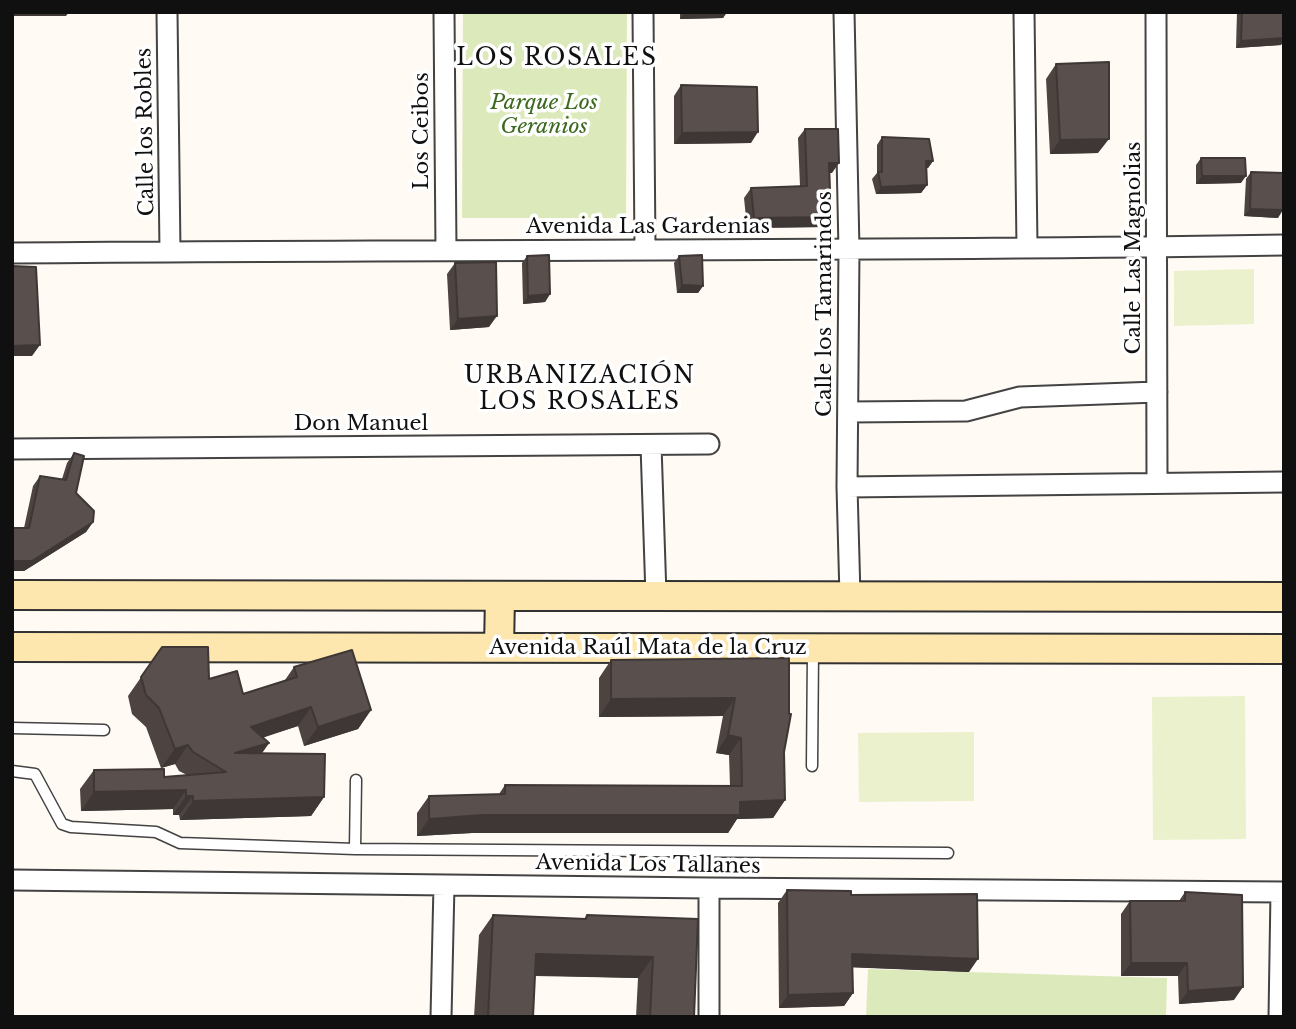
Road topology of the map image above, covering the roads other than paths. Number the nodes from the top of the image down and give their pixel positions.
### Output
1 (167, 12) edge
2 (444, 12) edge
3 (643, 12) edge
4 (845, 12) edge
5 (1024, 12) edge
6 (1156, 12) edge
7 (1284, 245) edge
8 (1027, 247) junction
9 (1157, 247) junction
10 (645, 249) junction
11 (446, 250) junction
12 (849, 250) junction
13 (170, 251) junction
14 (12, 253) edge
15 (1157, 392) junction
16 (849, 412) junction
17 (709, 444) dead end
18 (651, 445) junction
19 (12, 449) edge
20 (1284, 482) edge
21 (1157, 483) junction
22 (847, 487) junction
23 (12, 595) edge
24 (500, 596) junction
25 (656, 596) junction
26 (850, 596) junction
27 (1284, 597) edge
28 (12, 647) edge
29 (499, 648) junction
30 (813, 648) junction
31 (1284, 649) edge
32 (12, 728) edge
33 (104, 730) dead end
34 (812, 766) dead end
35 (12, 771) edge
36 (356, 780) dead end
37 (355, 849) junction
38 (948, 853) dead end
39 (12, 880) edge
40 (444, 886) junction
41 (709, 888) junction
42 (1282, 892) edge
43 (440, 1017) edge
44 (709, 1017) edge
45 (1279, 1017) edge

1 - 13 street, Calle los Robles
2 - 11 street, Los Ceibos
3 - 10 street
4 - 12 street, Calle los Tamarindos
5 - 8 street
6 - 9 street, Calle Las Magnolias
7 - 9 street, Avenida Las Gardenias
8 - 9 street, Avenida Las Gardenias
8 - 12 street, Avenida Las Gardenias
9 - 15 street, Calle Las Magnolias
10 - 11 street, Avenida Las Gardenias
10 - 12 street, Avenida Las Gardenias
11 - 13 street, Avenida Las Gardenias
12 - 16 street, Calle los Tamarindos
13 - 14 street, Avenida Las Gardenias
15 - 16 street
15 - 21 street, Calle Las Magnolias
16 - 22 street, Calle los Tamarindos
17 - 18 street, Don Manuel
18 - 19 street, Don Manuel
18 - 25 street
20 - 21 street
21 - 22 street
22 - 26 street, Calle los Tamarindos
23 - 24 main road
24 - 25 main road
24 - 29 main road
25 - 26 main road
26 - 27 main road
28 - 29 main road, Avenida Raúl Mata de la Cruz
29 - 30 main road, Avenida Raúl Mata de la Cruz
30 - 31 main road, Avenida Raúl Mata de la Cruz
30 - 34 lane
32 - 33 lane
35 - 37 lane
36 - 37 lane
37 - 38 lane
39 - 40 street, Avenida Los Tallanes
40 - 41 street, Avenida Los Tallanes
40 - 43 street
41 - 42 street, Avenida Los Tallanes
41 - 44 street
42 - 45 street

